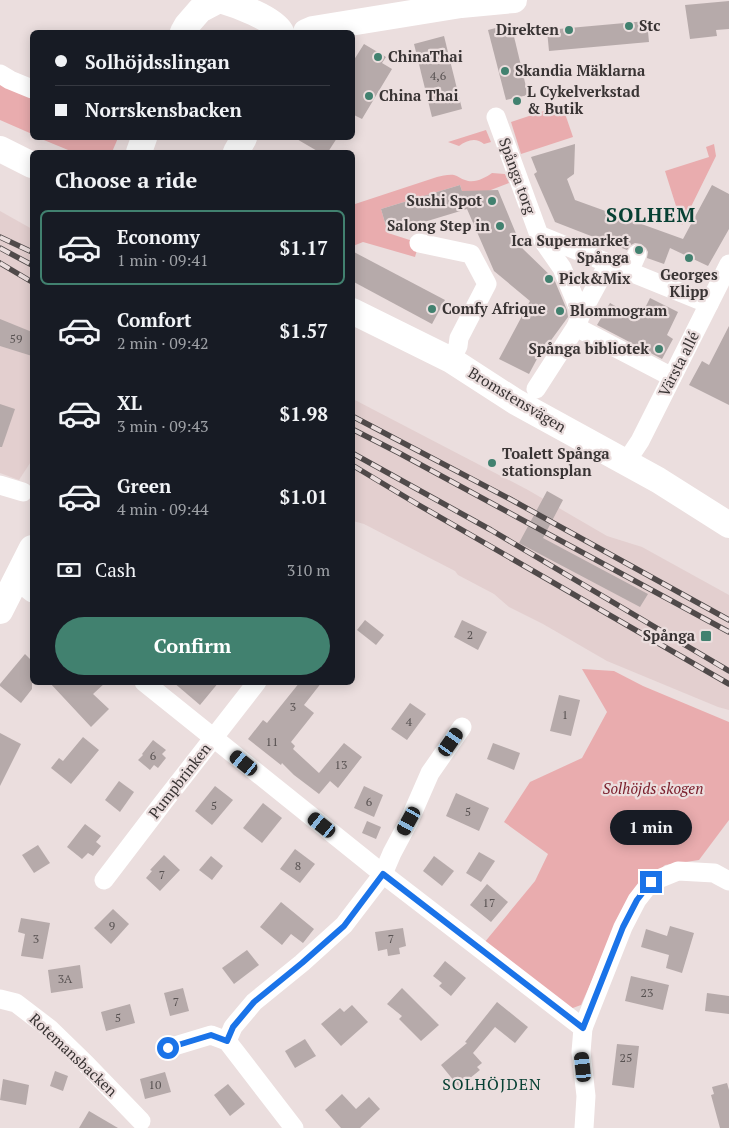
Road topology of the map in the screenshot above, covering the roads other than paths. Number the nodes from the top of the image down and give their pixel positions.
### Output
1 (220, 0) edge
2 (514, 0) edge
3 (184, 30) edge
4 (280, 30) edge
5 (311, 30) edge
6 (0, 74) edge
7 (30, 88) edge
8 (496, 117) dead end
9 (0, 149) edge
10 (30, 164) edge
11 (538, 236) junction
12 (418, 243) dead end
13 (637, 254) dead end
14 (608, 264) junction
15 (729, 264) edge
16 (629, 272) junction
17 (709, 304) junction
18 (355, 312) edge
19 (578, 321) junction
20 (451, 360) junction
21 (672, 377) junction
22 (536, 389) dead end
23 (626, 462) junction
24 (0, 486) edge
25 (24, 492) dead end
26 (729, 525) edge
27 (30, 558) edge
28 (24, 586) edge
29 (0, 611) edge
30 (148, 685) edge
31 (255, 685) edge
32 (462, 727) dead end
33 (213, 738) junction
34 (383, 874) junction
35 (104, 880) dead end
36 (729, 881) edge
37 (0, 999) edge
38 (583, 1028) junction
39 (227, 1041) junction
40 (168, 1048) dead end
41 (141, 1121) dead end
42 (294, 1128) edge
43 (584, 1128) edge

1 - 3 street
1 - 4 street
2 - 5 street
6 - 7 street
8 - 11 street, Spånga torg
9 - 10 street
11 - 14 street
11 - 19 street, Spånga torg
12 - 20 street
13 - 16 street
14 - 16 street
14 - 19 street
15 - 17 street, Värsta allé
16 - 17 street
17 - 21 street, Värsta allé
18 - 20 street, Bromstensvägen
19 - 21 street
19 - 22 street
20 - 23 street, Bromstensvägen
21 - 23 street, Värsta allé
23 - 26 street, Bromstensvägen
24 - 25 street
27 - 28 street
28 - 29 street
30 - 33 street
31 - 33 street, Pumpbrinken
32 - 34 street
33 - 34 street
33 - 35 street, Pumpbrinken
34 - 38 street
34 - 39 street
36 - 38 street
37 - 41 street, Rotemansbacken
38 - 43 street
39 - 40 street
39 - 42 street

